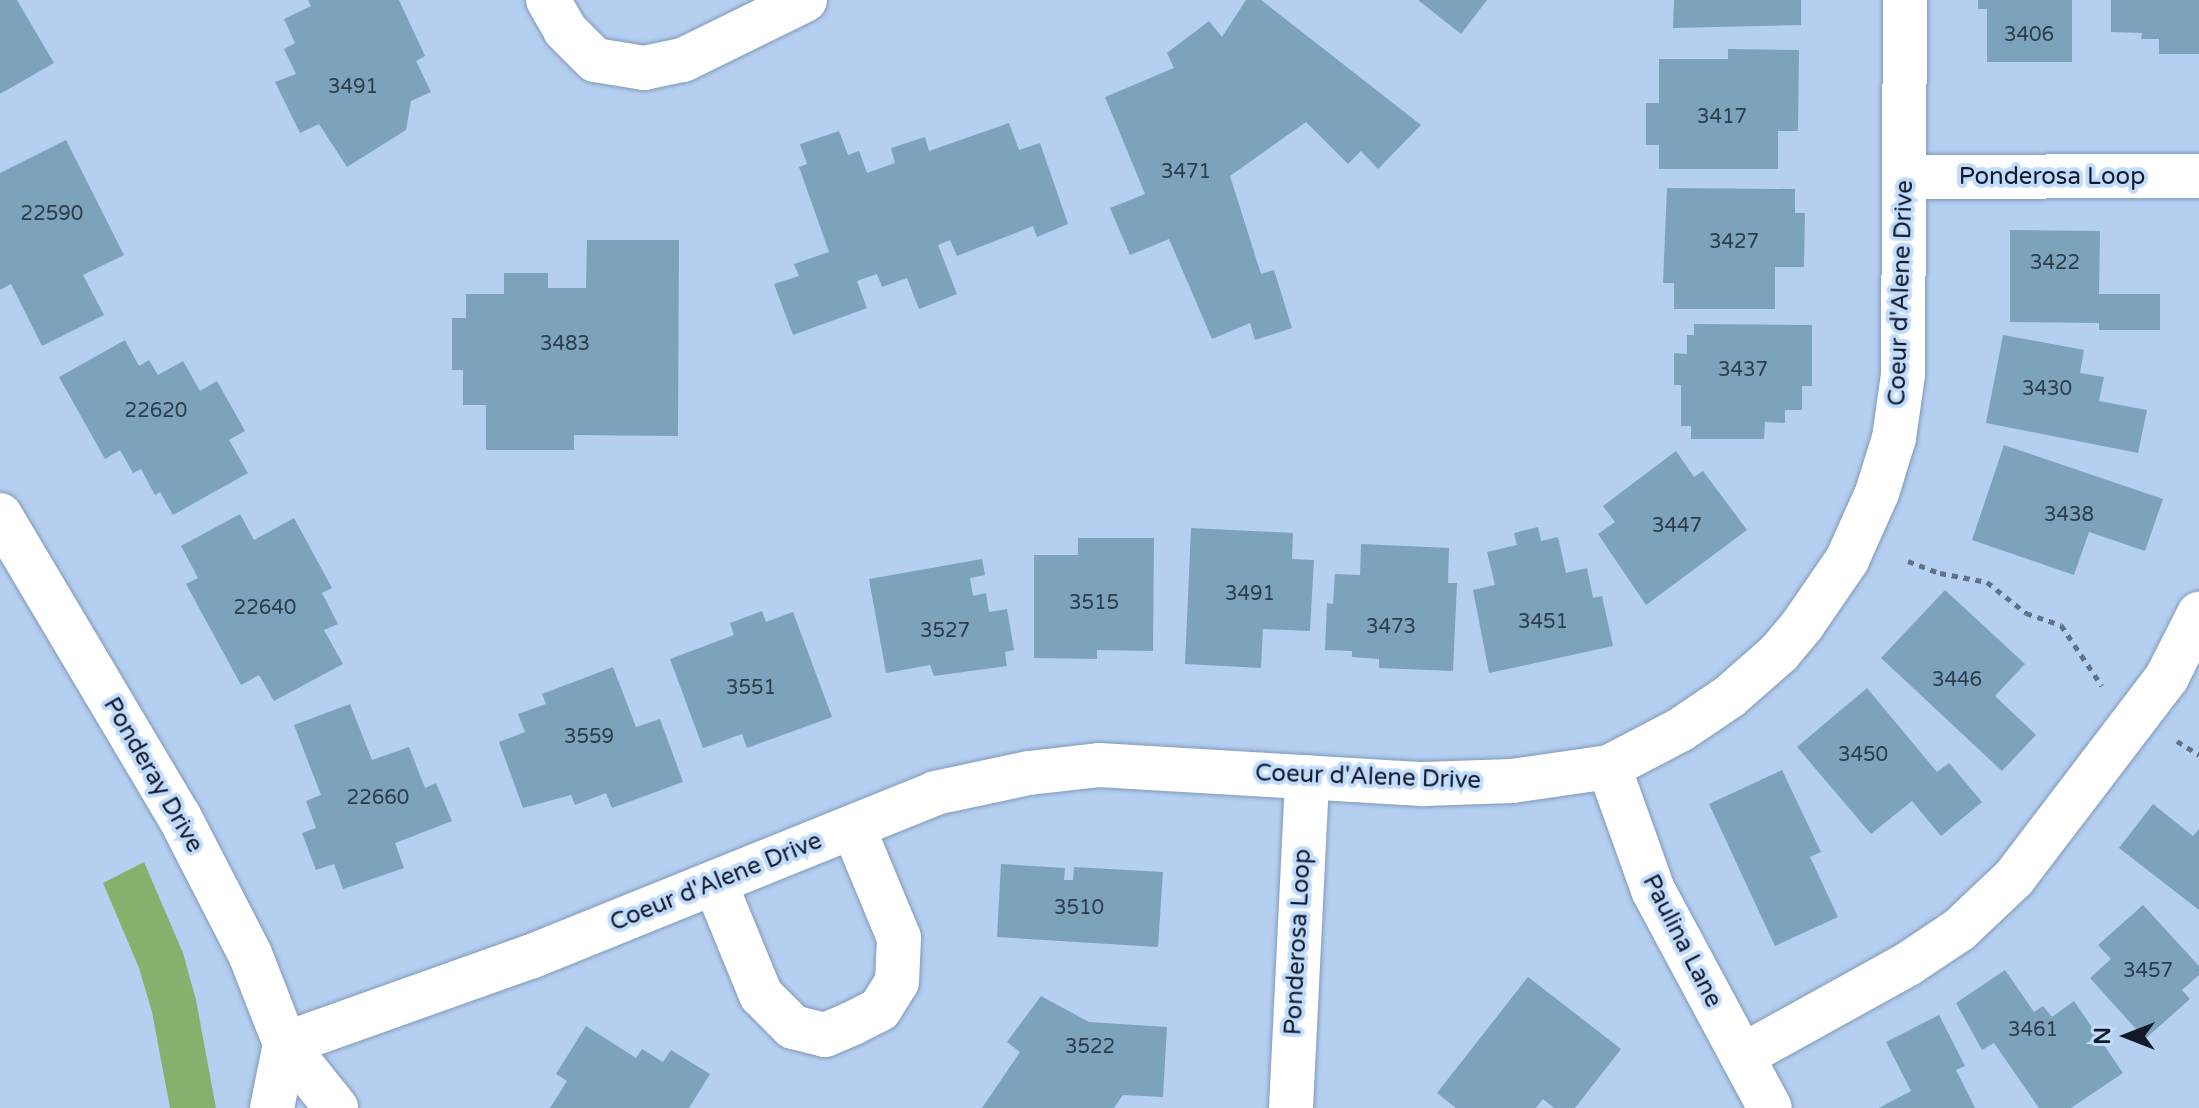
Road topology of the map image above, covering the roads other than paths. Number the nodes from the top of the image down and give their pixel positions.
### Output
1 (548, 0) edge
2 (805, 0) edge
3 (1905, 0) edge
4 (2199, 176) edge
5 (1906, 177) junction
6 (0, 515) edge
7 (2199, 614) edge
8 (1609, 767) junction
9 (1307, 777) junction
10 (853, 827) junction
11 (715, 883) junction
12 (285, 1044) junction
13 (1742, 1056) junction
14 (272, 1108) edge
15 (336, 1108) edge
16 (1291, 1108) edge
17 (1770, 1108) edge

1 - 2 street
3 - 5 street, Coeur d'Alene Drive
4 - 5 street, Ponderosa Loop
5 - 8 street, Coeur d'Alene Drive
6 - 12 street, Ponderay Drive
7 - 13 street
8 - 9 street, Coeur d'Alene Drive
8 - 13 street, Paulina Lane
9 - 10 street, Coeur d'Alene Drive
9 - 16 street, Ponderosa Loop
10 - 11 street, Coeur d'Alene Drive
10 - 11 street
11 - 12 street, Coeur d'Alene Drive
12 - 14 street
12 - 15 street, Ponderay Drive
13 - 17 street, Paulina Lane

